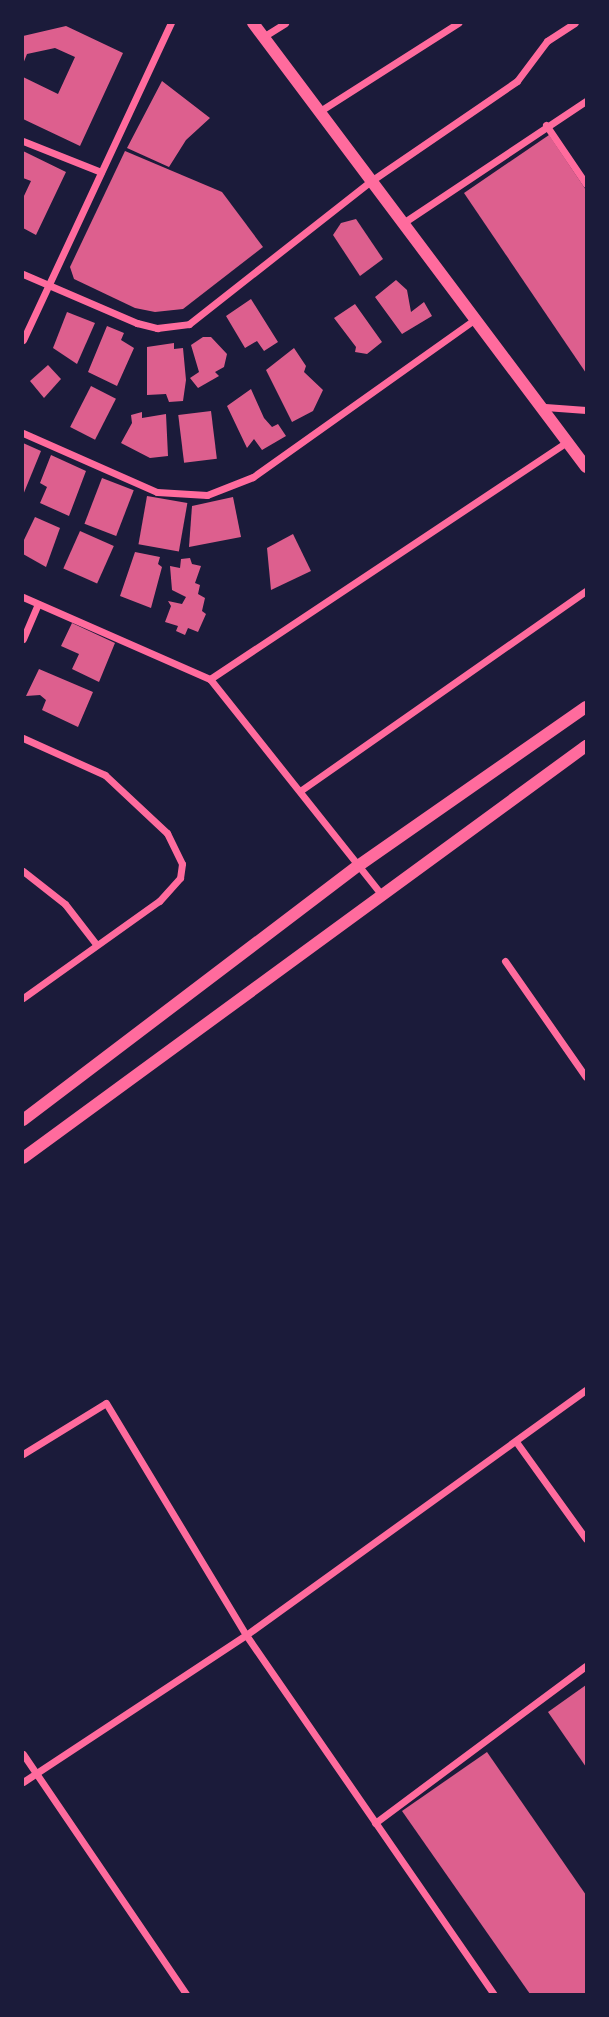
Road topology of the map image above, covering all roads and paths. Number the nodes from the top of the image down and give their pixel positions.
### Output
1 (171, 23) edge
2 (253, 23) edge
3 (285, 23) edge
4 (458, 23) edge
5 (575, 23) edge
6 (263, 37) junction
7 (586, 101) edge
8 (320, 111) junction
9 (546, 125) junction
10 (23, 141) edge
11 (101, 172) junction
12 (371, 181) junction
13 (586, 184) edge
14 (403, 223) junction
15 (23, 274) edge
16 (48, 286) junction
17 (474, 320) junction
18 (23, 341) edge
19 (545, 407) junction
20 (586, 410) edge
21 (23, 433) edge
22 (567, 442) junction
23 (586, 467) edge
24 (586, 591) edge
25 (23, 597) edge
26 (38, 604) junction
27 (23, 639) edge
28 (210, 679) junction
29 (586, 707) edge
30 (23, 738) edge
31 (586, 746) edge
32 (300, 791) junction
33 (358, 866) junction
34 (23, 871) edge
35 (380, 893) junction
36 (96, 944) junction
37 (505, 961) dead end
38 (23, 998) edge
39 (586, 1077) edge
40 (23, 1120) edge
41 (23, 1158) edge
42 (586, 1391) edge
43 (517, 1443) junction
44 (23, 1454) edge
45 (586, 1539) edge
46 (246, 1634) junction
47 (586, 1667) edge
48 (23, 1754) edge
49 (35, 1773) junction
50 (23, 1782) edge
51 (375, 1823) junction
52 (186, 1994) edge
53 (494, 1994) edge

1 - 11 street
2 - 6 street
3 - 6 street
4 - 8 street
5 - 12 street
6 - 8 street
7 - 9 street
8 - 12 street
9 - 13 street
9 - 14 street
10 - 11 street
11 - 16 street
12 - 14 street
12 - 16 street
14 - 17 street
15 - 16 street
16 - 18 street
17 - 19 street
17 - 21 street
19 - 20 street
19 - 22 street
22 - 23 street
22 - 28 street
24 - 32 street
25 - 26 street
26 - 27 street
26 - 28 street
28 - 32 street
29 - 33 street
30 - 36 street
31 - 35 street
32 - 33 street
33 - 35 street
33 - 40 street
34 - 36 street
35 - 41 street
36 - 38 street
37 - 39 street
42 - 43 street
43 - 45 street
43 - 46 street
44 - 46 street
46 - 49 street
46 - 51 street
47 - 51 street
48 - 49 street
49 - 50 street
49 - 52 street
51 - 53 street

